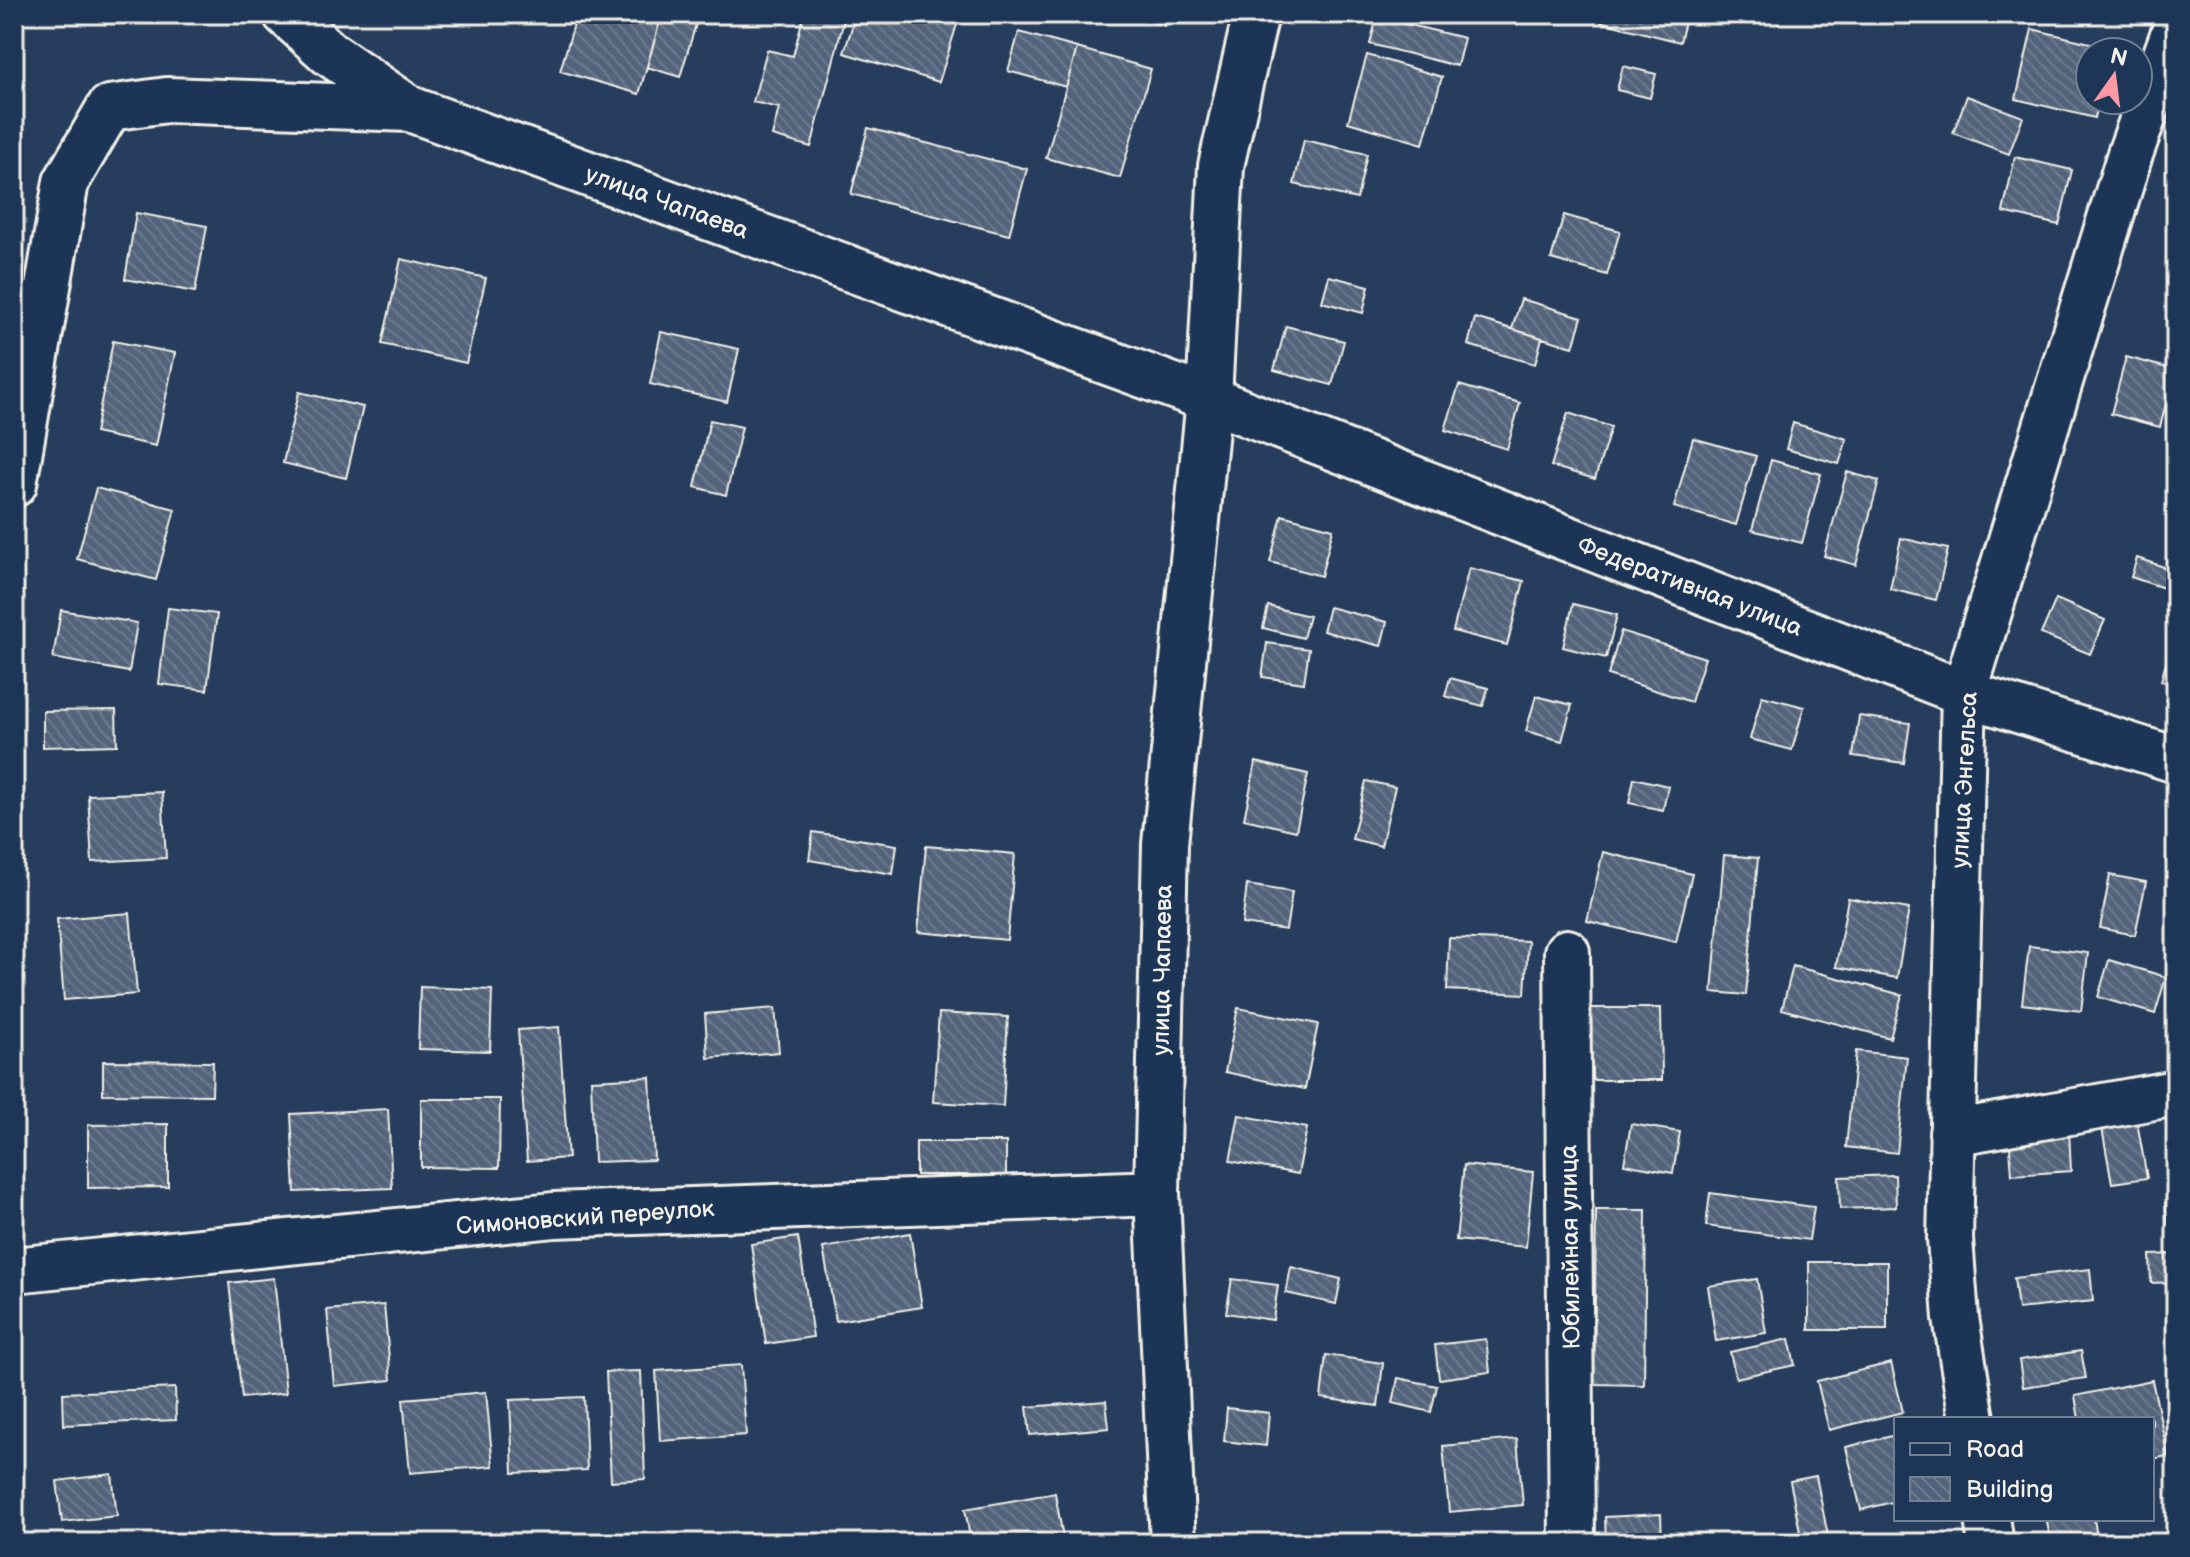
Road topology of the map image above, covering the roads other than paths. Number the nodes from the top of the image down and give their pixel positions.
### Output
1 (286, 14) edge
2 (1256, 14) edge
3 (2176, 27) edge
4 (410, 109) junction
5 (1209, 399) junction
6 (14, 484) edge
7 (1964, 693) junction
8 (2176, 760) edge
9 (1567, 952) dead end
10 (2176, 1093) edge
11 (1952, 1133) junction
12 (1157, 1193) junction
13 (14, 1270) edge
14 (1972, 1417) edge
15 (1987, 1521) edge
16 (1173, 1543) edge
17 (1572, 1543) edge
18 (1991, 1543) edge

1 - 4 street
2 - 5 street, улица Чапаева
3 - 7 street, улица Энгельса
4 - 5 street, улица Чапаева
4 - 6 street, улица Чапаева
5 - 7 street, Федеративная улица
5 - 12 street, улица Чапаева
7 - 8 street, Федеративная улица
7 - 11 street, улица Энгельса
9 - 17 street, Юбилейная улица
10 - 11 street
11 - 14 street, улица Энгельса
12 - 13 street, Симоновский переулок
12 - 16 street, улица Чапаева
15 - 18 street

